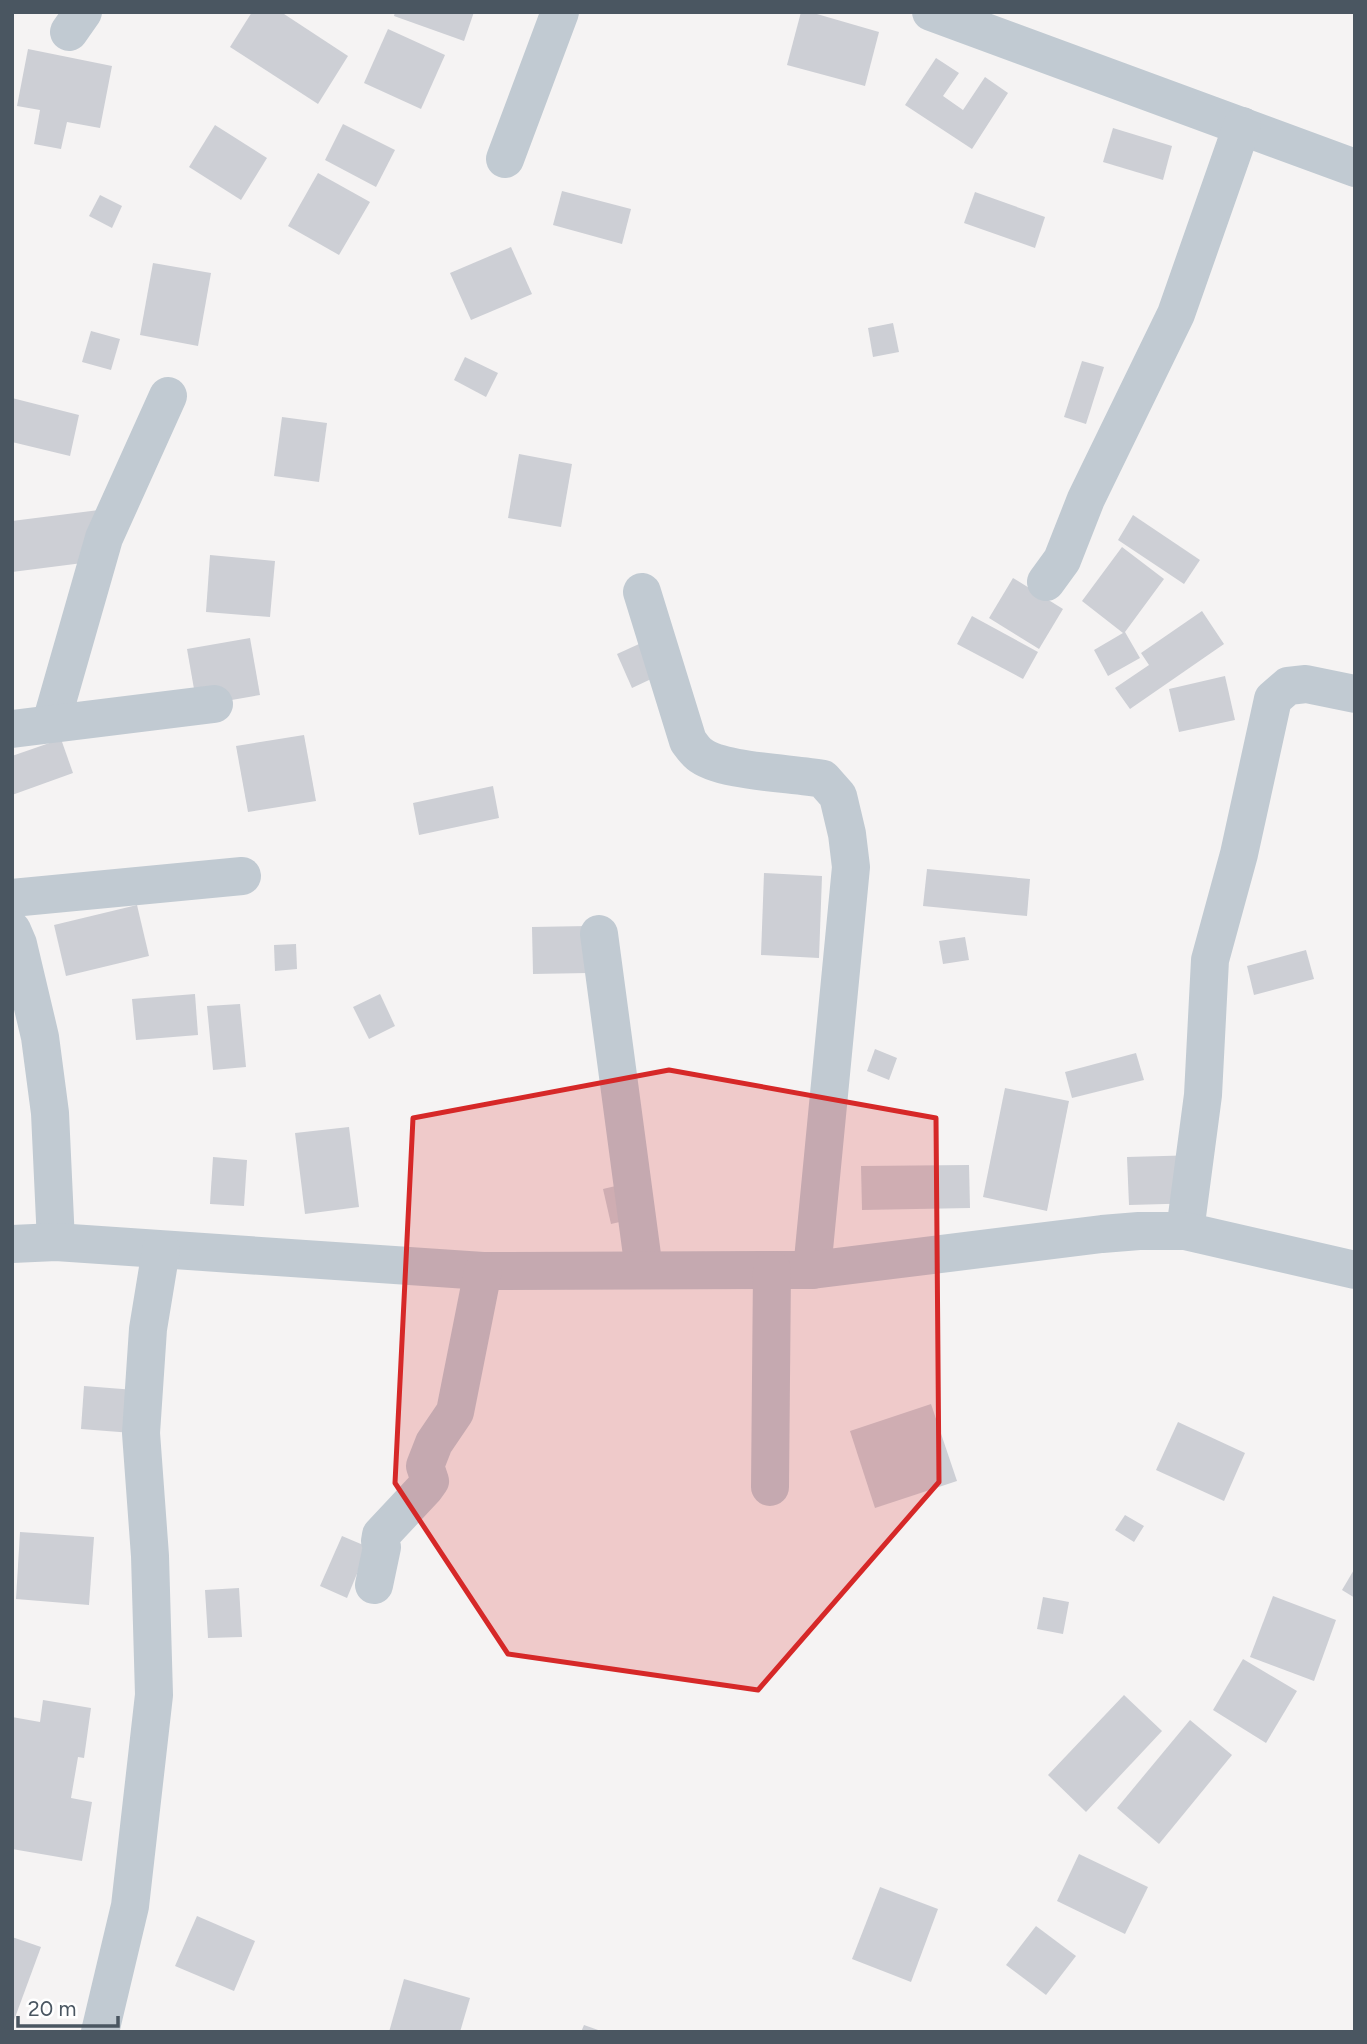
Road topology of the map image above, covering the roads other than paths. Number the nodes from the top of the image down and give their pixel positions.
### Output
1 (560, 12) edge
2 (931, 12) edge
3 (1242, 126) junction
4 (505, 159) dead end
5 (1355, 168) edge
6 (168, 397) dead end
7 (1046, 582) dead end
8 (642, 592) dead end
9 (1355, 694) edge
10 (214, 704) dead end
11 (51, 723) junction
12 (12, 729) edge
13 (242, 876) dead end
14 (12, 898) edge
15 (12, 930) edge
16 (599, 934) dead end
17 (1185, 1231) junction
18 (56, 1242) junction
19 (12, 1244) edge
20 (161, 1250) junction
21 (644, 1270) junction
22 (772, 1270) junction
23 (812, 1270) junction
24 (1355, 1270) edge
25 (483, 1271) junction
26 (770, 1486) dead end
27 (374, 1585) dead end
28 (100, 2032) edge

1 - 4 street
2 - 3 street
3 - 5 street
3 - 7 street
6 - 11 street
8 - 23 street
9 - 17 street
10 - 11 street
11 - 12 street
13 - 14 street
15 - 18 street
16 - 21 street
17 - 23 street
17 - 24 street
18 - 19 street
18 - 20 street
20 - 25 street
20 - 28 street
21 - 22 street
21 - 25 street
22 - 23 street
22 - 26 street
25 - 27 street

